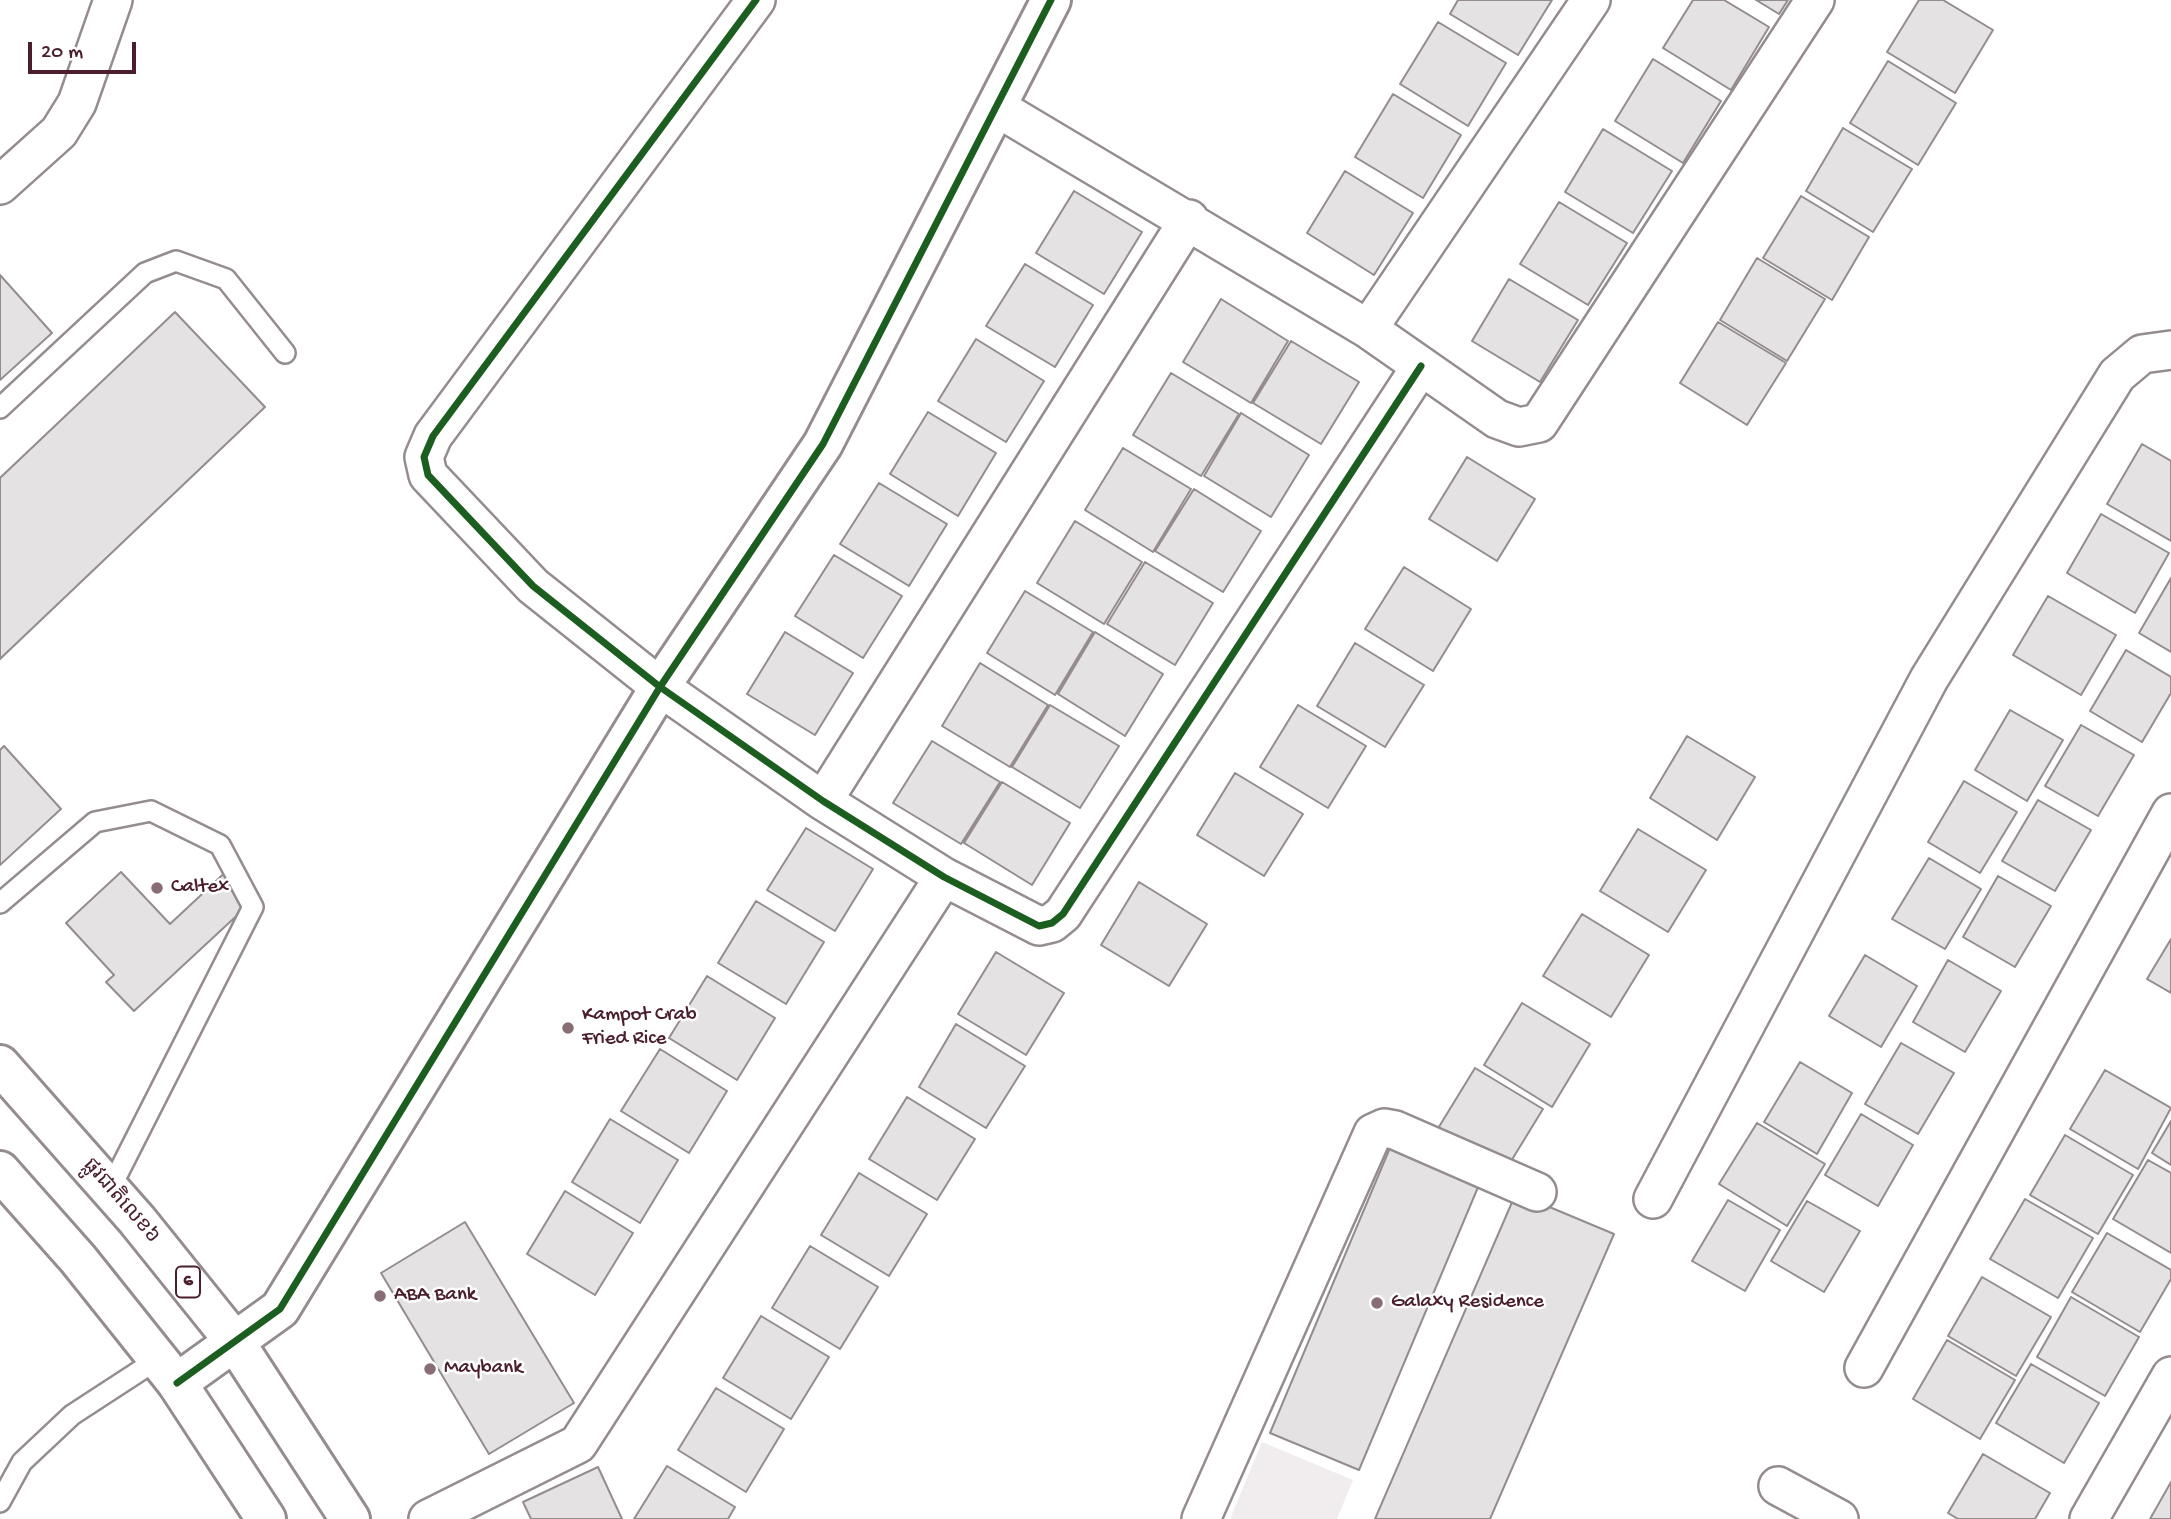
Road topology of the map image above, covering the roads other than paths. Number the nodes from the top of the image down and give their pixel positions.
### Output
1 (113, 0) edge
2 (756, 0) edge
3 (1591, 0) edge
4 (1815, 0) edge
5 (1045, 2) edge
6 (996, 107) junction
7 (0, 185) edge
8 (1189, 219) junction
9 (1368, 329) junction
10 (2171, 350) edge
11 (285, 353) dead end
12 (1421, 366) junction
13 (0, 408) edge
14 (660, 687) junction
15 (823, 801) junction
16 (2171, 813) edge
17 (944, 877) junction
18 (0, 903) edge
19 (0, 1065) edge
20 (0, 1171) edge
21 (110, 1189) junction
22 (1536, 1192) dead end
23 (1653, 1199) dead end
24 (235, 1342) junction
25 (1864, 1368) dead end
26 (167, 1371) junction
27 (2171, 1376) edge
28 (1778, 1486) dead end
29 (0, 1502) edge
30 (266, 1519) edge
31 (350, 1519) edge
32 (428, 1519) edge
33 (1201, 1519) edge
34 (1839, 1519) edge
35 (2089, 1519) edge

1 - 7 street
2 - 14 street
3 - 9 street
4 - 12 street
5 - 6 main road
6 - 8 street
6 - 14 main road
8 - 9 street
8 - 15 street
9 - 12 street
10 - 23 street
11 - 13 lane
12 - 17 street
14 - 15 street
14 - 24 main road
15 - 17 street
16 - 25 street
17 - 32 street
18 - 21 lane
19 - 21 main road, ផ្លូវជាតិលេខ៦ / 6
20 - 26 main road
21 - 24 main road, ផ្លូវជាតិលេខ៦ / 6
22 - 33 street
24 - 26 main road
24 - 31 main road, ផ្លូវជាតិលេខ៦ / 6
26 - 29 lane
26 - 30 main road
27 - 35 street
28 - 34 street

